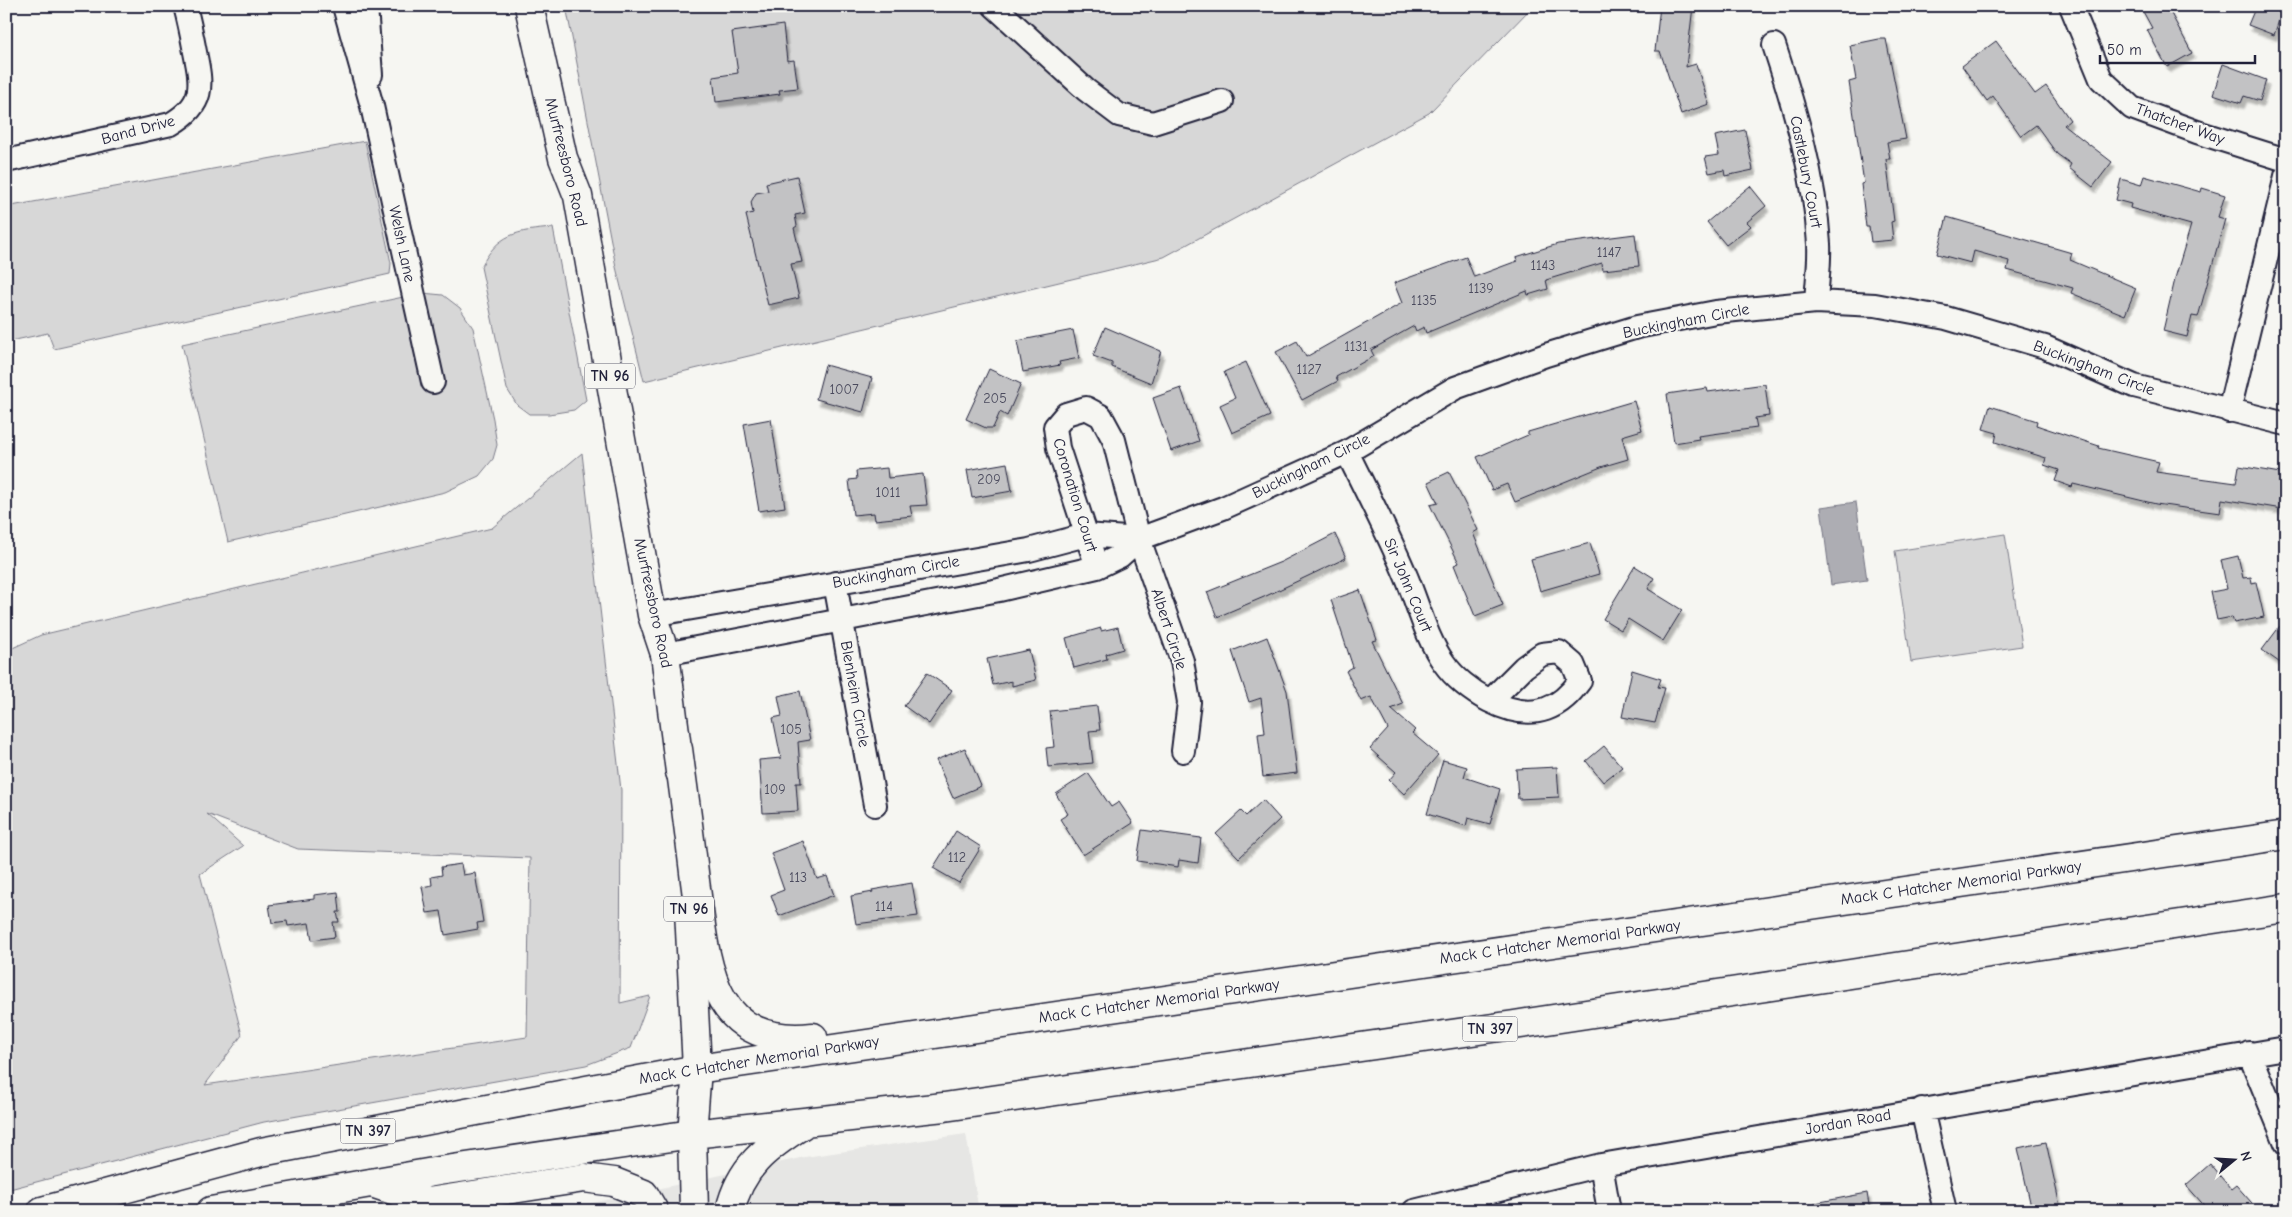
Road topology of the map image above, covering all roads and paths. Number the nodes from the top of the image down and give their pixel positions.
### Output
1 (184, 6) edge
2 (344, 6) edge
3 (366, 6) edge
4 (529, 6) edge
5 (994, 6) edge
6 (2071, 6) edge
7 (1774, 45) dead end
8 (1222, 102) dead end
9 (372, 106) junction
10 (2286, 160) edge
11 (6, 161) edge
12 (2286, 176) edge
13 (1816, 302) junction
14 (433, 382) dead end
15 (2229, 411) junction
16 (2286, 424) edge
17 (1347, 452) junction
18 (1086, 535) junction
19 (1139, 539) junction
20 (1097, 567) junction
21 (836, 583) junction
22 (652, 615) junction
23 (841, 619) junction
24 (665, 654) junction
25 (1490, 701) dead end
26 (678, 749) junction
27 (1183, 751) dead end
28 (875, 805) dead end
29 (2286, 835) edge
30 (2286, 908) edge
31 (1071, 1014) junction
32 (2286, 1048) edge
33 (2249, 1053) junction
34 (697, 1069) junction
35 (1922, 1109) junction
36 (806, 1123) junction
37 (692, 1134) junction
38 (2286, 1143) edge
39 (1601, 1165) junction
40 (372, 1182) junction
41 (42, 1211) edge
42 (212, 1211) edge
43 (654, 1211) edge
44 (694, 1211) edge
45 (730, 1211) edge
46 (1414, 1211) edge
47 (1609, 1211) edge
48 (1945, 1211) edge

1 - 11 street, Band Drive
2 - 9 street, Welsh Lane
3 - 9 street, Welsh Lane
4 - 22 main road, Murfreesboro Road / TN 96
5 - 8 street
6 - 10 street, Thatcher Way
7 - 13 street, Castlebury Court
9 - 14 street, Welsh Lane
12 - 15 street
13 - 15 street, Buckingham Circle
13 - 17 street, Buckingham Circle
15 - 16 street, Buckingham Circle
17 - 19 street, Buckingham Circle
17 - 25 street, Sir John Court
18 - 19 street, Buckingham Circle
18 - 19 street, Coronation Court
18 - 20 street, Coronation Court
18 - 21 street, Buckingham Circle
19 - 20 street, Buckingham Circle
19 - 27 street, Albert Circle
20 - 23 street, Buckingham Circle
21 - 22 street, Buckingham Circle
21 - 23 street, Blenheim Circle
22 - 24 main road, Murfreesboro Road / TN 96
23 - 24 street, Buckingham Circle
23 - 28 street, Blenheim Circle
24 - 26 main road, Murfreesboro Road / TN 96
26 - 31 main road
26 - 34 main road, Murfreesboro Road / TN 96
29 - 31 main road, Mack C Hatcher Memorial Parkway / TN 397
30 - 36 main road, TN 397
31 - 34 main road, Mack C Hatcher Memorial Parkway / TN 397
32 - 33 street, Jordan Road
33 - 35 street, Jordan Road
33 - 38 street
34 - 37 main road, Murfreesboro Road / TN 96
34 - 41 main road, Mack C Hatcher Memorial Parkway / TN 397
35 - 39 street, Jordan Road
35 - 48 street
36 - 37 main road, TN 397
36 - 45 main road
37 - 40 main road, TN 397
37 - 44 main road, Murfreesboro Road / TN 96
39 - 46 street, Jordan Road
39 - 47 street
40 - 42 main road, TN 397
40 - 43 main road

